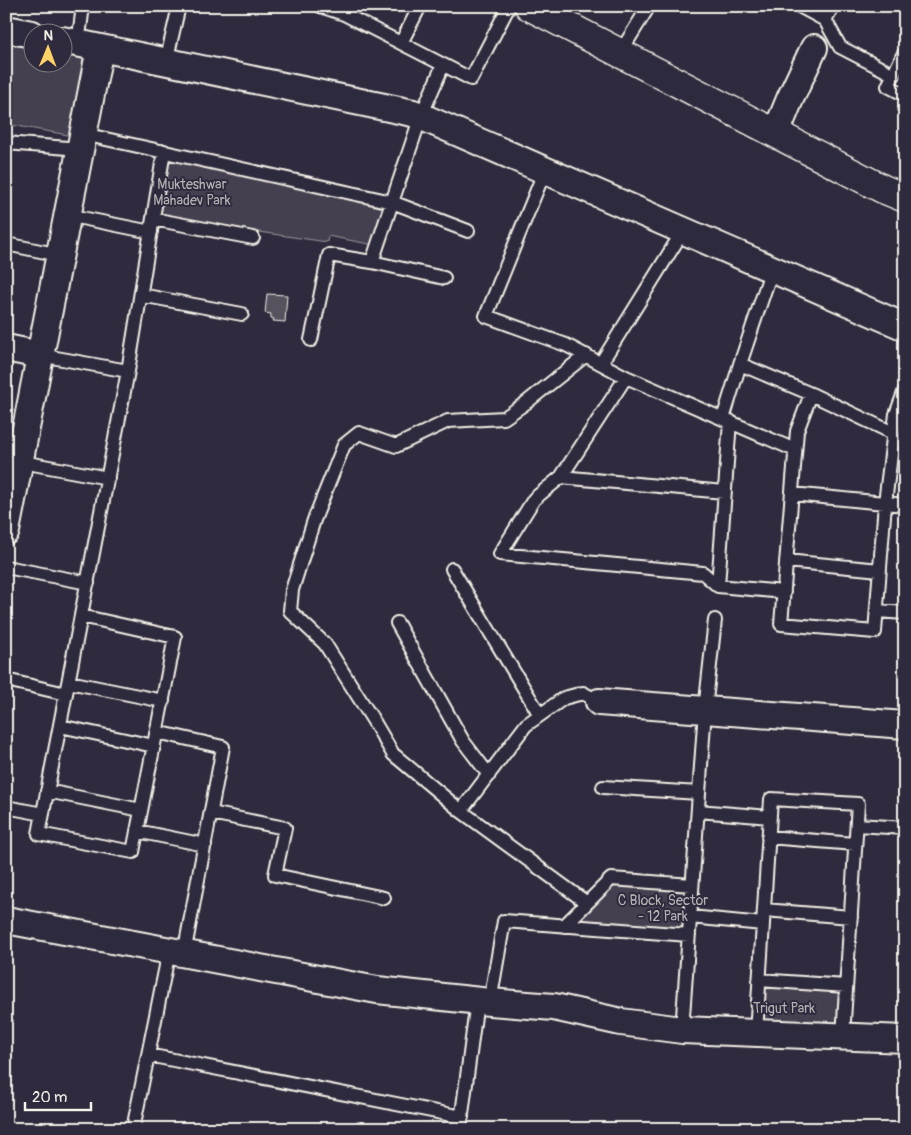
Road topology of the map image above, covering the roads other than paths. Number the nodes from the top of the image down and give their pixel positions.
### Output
1 (83, 6) edge
2 (179, 6) edge
3 (320, 6) edge
4 (420, 6) edge
5 (509, 6) edge
6 (529, 6) edge
7 (649, 6) edge
8 (800, 6) edge
9 (833, 6) edge
10 (345, 10) edge
11 (825, 20) junction
12 (6, 29) edge
13 (22, 32) edge
14 (401, 42) junction
15 (80, 44) edge
16 (814, 48) dead end
17 (620, 53) junction
18 (905, 56) edge
19 (166, 62) junction
20 (443, 65) junction
21 (894, 75) junction
22 (905, 95) edge
23 (421, 116) junction
24 (776, 133) junction
25 (82, 142) junction
26 (6, 143) edge
27 (164, 151) junction
28 (545, 170) junction
29 (905, 198) edge
30 (392, 202) junction
31 (67, 215) junction
32 (152, 225) junction
33 (468, 231) dead end
34 (683, 231) junction
35 (253, 238) dead end
36 (6, 244) edge
37 (60, 255) junction
38 (372, 262) junction
39 (772, 269) junction
40 (444, 278) dead end
41 (141, 295) junction
42 (242, 314) dead end
43 (905, 328) edge
44 (311, 340) dead end
45 (6, 348) edge
46 (40, 355) junction
47 (586, 356) junction
48 (601, 364) junction
49 (740, 364) junction
50 (128, 371) junction
51 (626, 378) junction
52 (905, 390) edge
53 (811, 394) junction
54 (726, 420) junction
55 (893, 433) junction
56 (796, 450) junction
57 (13, 460) edge
58 (561, 477) junction
59 (108, 478) junction
60 (724, 492) junction
61 (792, 494) junction
62 (885, 503) junction
63 (905, 505) edge
64 (6, 531) edge
65 (786, 561) junction
66 (6, 566) edge
67 (452, 569) dead end
68 (880, 570) junction
69 (88, 583) junction
70 (718, 586) junction
71 (784, 592) junction
72 (877, 611) junction
73 (905, 613) edge
74 (81, 616) junction
75 (715, 620) dead end
76 (397, 623) dead end
77 (6, 680) edge
78 (67, 688) junction
79 (162, 701) junction
80 (599, 702) joint
81 (706, 710) junction
82 (540, 715) junction
83 (905, 725) edge
84 (60, 726) junction
85 (157, 732) junction
86 (154, 746) junction
87 (489, 775) junction
88 (603, 787) dead end
89 (47, 791) junction
90 (699, 793) junction
91 (6, 806) edge
92 (142, 810) junction
93 (461, 811) junction
94 (698, 811) junction
95 (211, 813) junction
96 (43, 814) junction
97 (770, 817) junction
98 (856, 825) junction
99 (905, 828) edge
100 (137, 831) junction
101 (768, 837) junction
102 (855, 844) junction
103 (205, 845) junction
104 (692, 885) junction
105 (384, 898) dead end
106 (587, 903) junction
107 (764, 910) junction
108 (851, 917) junction
109 (690, 918) junction
110 (6, 920) edge
111 (763, 924) junction
112 (564, 926) junction
113 (689, 936) junction
114 (177, 952) junction
115 (759, 980) junction
116 (846, 986) junction
117 (483, 1002) junction
118 (682, 1030) junction
119 (756, 1033) junction
120 (843, 1036) junction
121 (905, 1039) edge
122 (148, 1055) junction
123 (461, 1123) edge
124 (133, 1129) edge

1 - 15 lane
2 - 19 lane
3 - 10 lane
4 - 14 lane
5 - 20 lane
6 - 17 street
7 - 17 lane
8 - 11 lane
9 - 11 lane
10 - 14 lane
11 - 21 lane
12 - 13 street
14 - 20 lane
15 - 19 street
15 - 25 street
16 - 24 street
17 - 24 street
18 - 21 lane
19 - 23 street
20 - 23 lane
21 - 22 lane
23 - 28 street
23 - 30 lane
24 - 29 street
25 - 26 lane
25 - 27 lane
25 - 31 street
27 - 30 lane
27 - 32 lane
28 - 34 street
28 - 47 lane
30 - 33 lane
30 - 38 lane
31 - 32 lane
31 - 37 street
32 - 35 lane
32 - 41 lane
34 - 39 street
34 - 48 lane
36 - 37 lane
37 - 46 street
38 - 40 lane
38 - 44 lane
39 - 43 street
39 - 49 lane
41 - 42 lane
41 - 50 lane
45 - 46 street
46 - 50 lane
46 - 57 street
47 - 48 lane
47 - 93 lane
48 - 51 lane
49 - 53 lane
49 - 54 lane
50 - 59 lane
51 - 54 lane
51 - 58 lane
52 - 55 lane
53 - 55 lane
53 - 56 lane
54 - 56 lane
54 - 60 lane
55 - 62 lane
56 - 61 lane
57 - 59 lane
57 - 64 street
58 - 60 lane
58 - 70 lane
59 - 69 lane
60 - 70 lane
61 - 62 lane
61 - 65 lane
62 - 63 lane
62 - 68 lane
65 - 68 lane
65 - 71 lane
66 - 69 lane
67 - 82 lane
68 - 72 lane
69 - 74 lane
70 - 71 lane
71 - 72 lane
72 - 73 lane
74 - 78 lane
74 - 79 lane
75 - 81 lane
76 - 87 lane
77 - 78 lane
78 - 79 lane
78 - 84 lane
79 - 85 lane
80 - 81 street
80 - 82 lane
81 - 83 street
81 - 90 lane
82 - 87 lane
84 - 86 lane
84 - 89 lane
85 - 86 lane
85 - 95 lane
86 - 92 lane
87 - 93 lane
88 - 90 lane
89 - 92 lane
89 - 96 lane
90 - 94 lane
91 - 96 lane
92 - 100 lane
93 - 106 lane
94 - 97 lane
94 - 104 lane
95 - 103 lane
95 - 105 lane
96 - 100 lane
97 - 98 lane
97 - 101 lane
98 - 99 lane
98 - 102 lane
100 - 103 lane
101 - 102 lane
101 - 107 lane
102 - 108 lane
103 - 114 lane
104 - 106 lane
104 - 109 lane
106 - 112 lane
107 - 108 lane
107 - 111 lane
108 - 116 lane
109 - 111 lane
109 - 113 lane
110 - 114 street
111 - 115 lane
112 - 113 lane
112 - 117 lane
113 - 118 lane
114 - 117 street
114 - 122 lane
115 - 116 lane
115 - 119 lane
116 - 120 lane
117 - 118 street
117 - 123 lane
118 - 119 street
119 - 120 street
120 - 121 street
122 - 123 lane
122 - 124 lane

